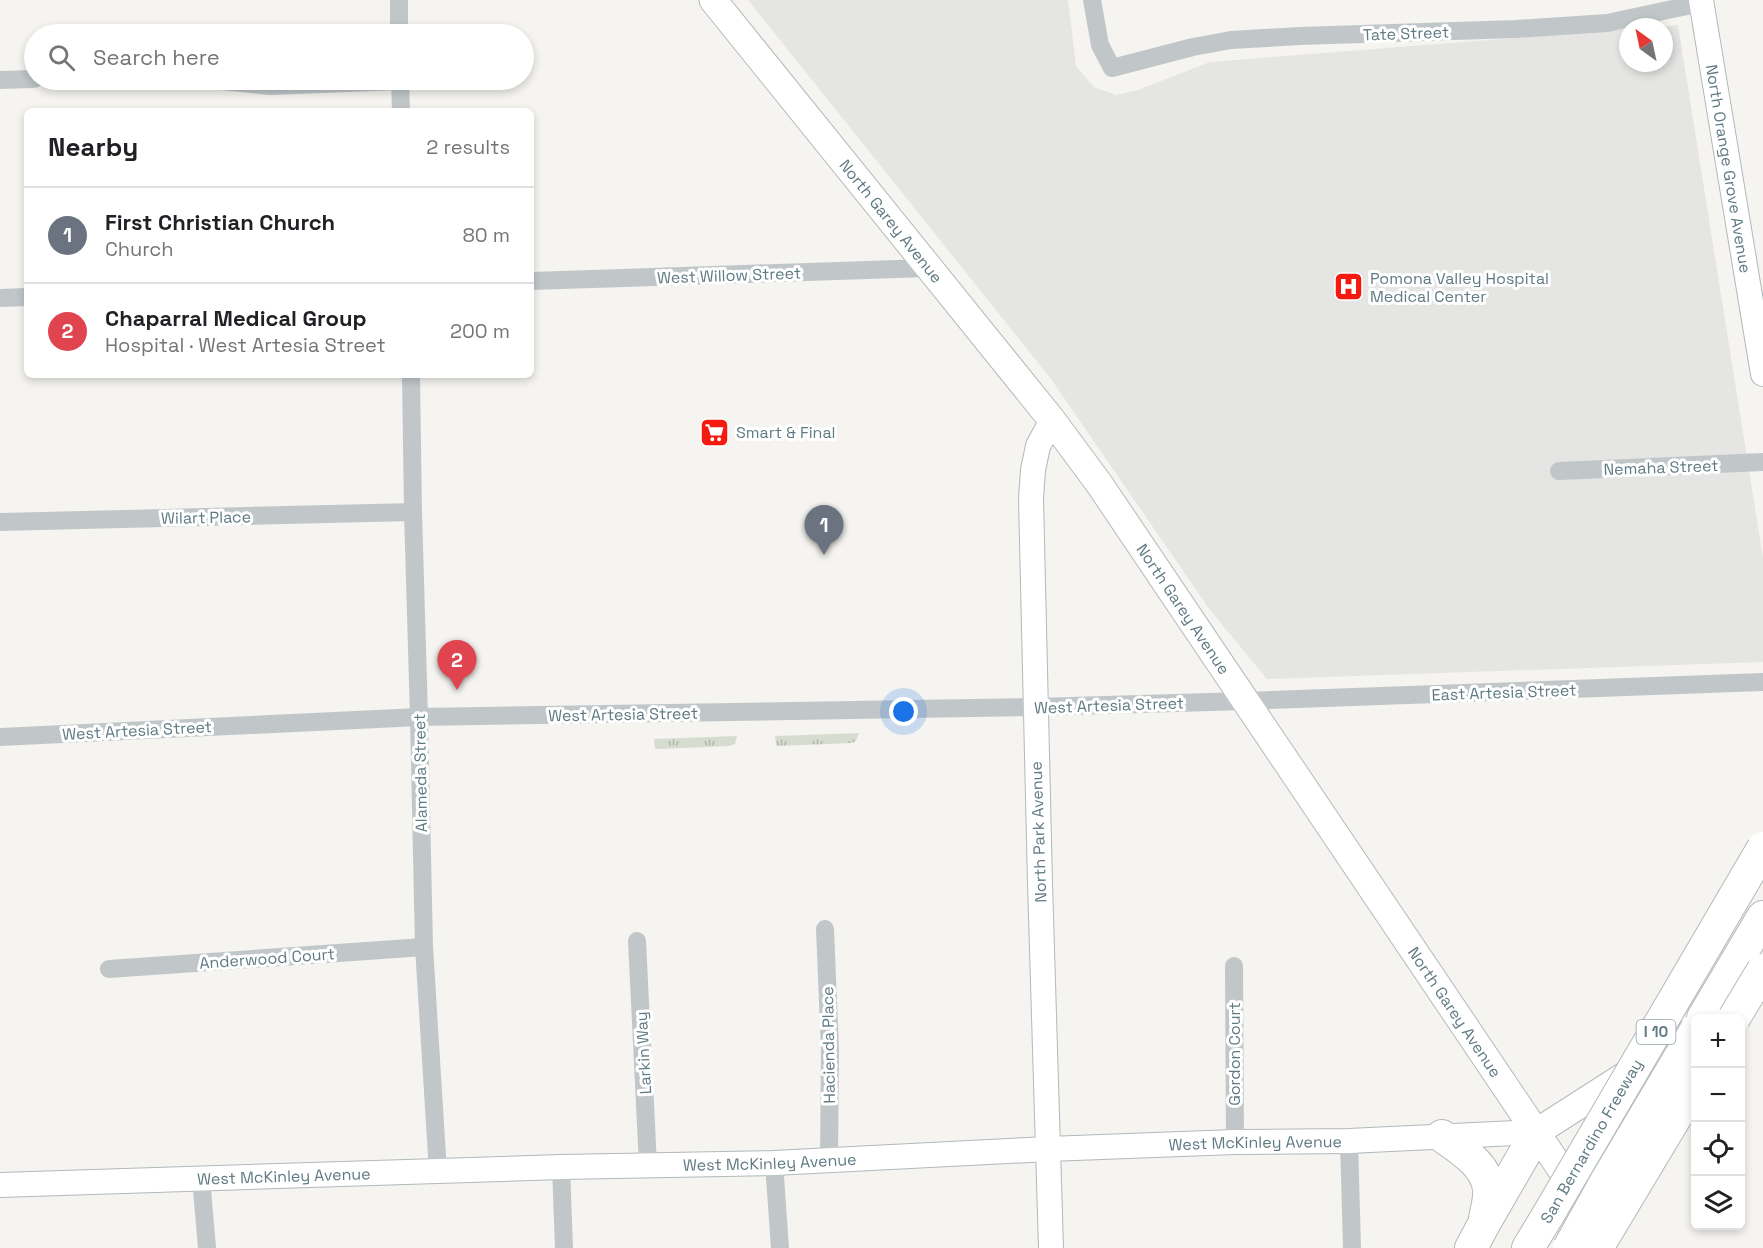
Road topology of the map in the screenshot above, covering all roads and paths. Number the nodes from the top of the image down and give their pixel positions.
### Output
1 (399, 0) edge
2 (713, 0) edge
3 (1092, 0) edge
4 (1701, 1) edge
5 (399, 24) edge
6 (24, 79) edge
7 (0, 80) edge
8 (400, 90) edge
9 (401, 108) edge
10 (928, 268) junction
11 (534, 281) edge
12 (24, 297) edge
13 (0, 298) edge
14 (1763, 374) edge
15 (411, 378) edge
16 (1052, 420) junction
17 (1763, 462) edge
18 (1559, 471) dead end
19 (413, 512) junction
20 (0, 522) edge
21 (1763, 682) edge
22 (1246, 701) junction
23 (1035, 707) junction
24 (420, 717) junction
25 (0, 736) edge
26 (1763, 848) edge
27 (1763, 917) edge
28 (825, 929) dead end
29 (637, 941) dead end
30 (424, 947) junction
31 (1234, 966) dead end
32 (110, 969) dead end
33 (1763, 970) edge
34 (1763, 987) edge
35 (1704, 1014) edge
36 (1720, 1014) edge
37 (1736, 1014) edge
38 (1691, 1033) edge
39 (1691, 1037) edge
40 (1691, 1090) edge
41 (1537, 1132) junction
42 (1442, 1136) junction
43 (1349, 1141) junction
44 (1235, 1142) junction
45 (1048, 1149) junction
46 (829, 1160) junction
47 (774, 1163) junction
48 (648, 1165) junction
49 (561, 1167) junction
50 (438, 1172) junction
51 (201, 1178) junction
52 (0, 1185) edge
53 (1478, 1235) edge
54 (207, 1248) edge
55 (564, 1248) edge
56 (780, 1248) edge
57 (1051, 1248) edge
58 (1352, 1248) edge
59 (1528, 1248) edge
60 (1569, 1248) edge
61 (1597, 1248) edge
62 (1613, 1248) edge

1 - 5 street
2 - 10 main road, North Garey Avenue
3 - 4 street, Tate Street
4 - 14 main road, North Orange Grove Avenue
6 - 7 street
8 - 9 street
10 - 11 street, West Willow Street
10 - 16 main road, North Garey Avenue
12 - 13 street
15 - 19 street, Alameda Street
16 - 22 main road, North Garey Avenue
16 - 23 main road, North Park Avenue
17 - 18 street, Nemaha Street
19 - 20 street, Wilart Place
19 - 24 street, Alameda Street
21 - 22 street, East Artesia Street
22 - 23 street, West Artesia Street
22 - 41 main road, North Garey Avenue
23 - 24 street, West Artesia Street
23 - 45 main road, North Park Avenue
24 - 25 street, West Artesia Street
24 - 30 street, Alameda Street
26 - 59 highway, San Bernardino Freeway / I 10, bridge
27 - 35 highway
28 - 46 street, Hacienda Place
29 - 48 street, Larkin Way
30 - 32 street, Anderwood Court
30 - 50 street, Alameda Street
31 - 44 street, Gordon Court
33 - 37 highway, bridge
34 - 36 main road
38 - 41 main road
39 - 60 highway, bridge
40 - 61 highway, bridge
41 - 42 main road, West McKinley Avenue
41 - 53 highway
41 - 62 main road, North Garey Avenue
42 - 43 main road, West McKinley Avenue
42 - 53 highway
43 - 44 main road, West McKinley Avenue
43 - 58 street
44 - 45 main road, West McKinley Avenue
45 - 46 main road, West McKinley Avenue
45 - 57 main road, North Park Avenue
46 - 47 main road, West McKinley Avenue
47 - 48 main road, West McKinley Avenue
47 - 56 street
48 - 49 main road, West McKinley Avenue
49 - 50 main road, West McKinley Avenue
49 - 55 street
50 - 51 main road, West McKinley Avenue
51 - 52 main road, West McKinley Avenue
51 - 54 street

